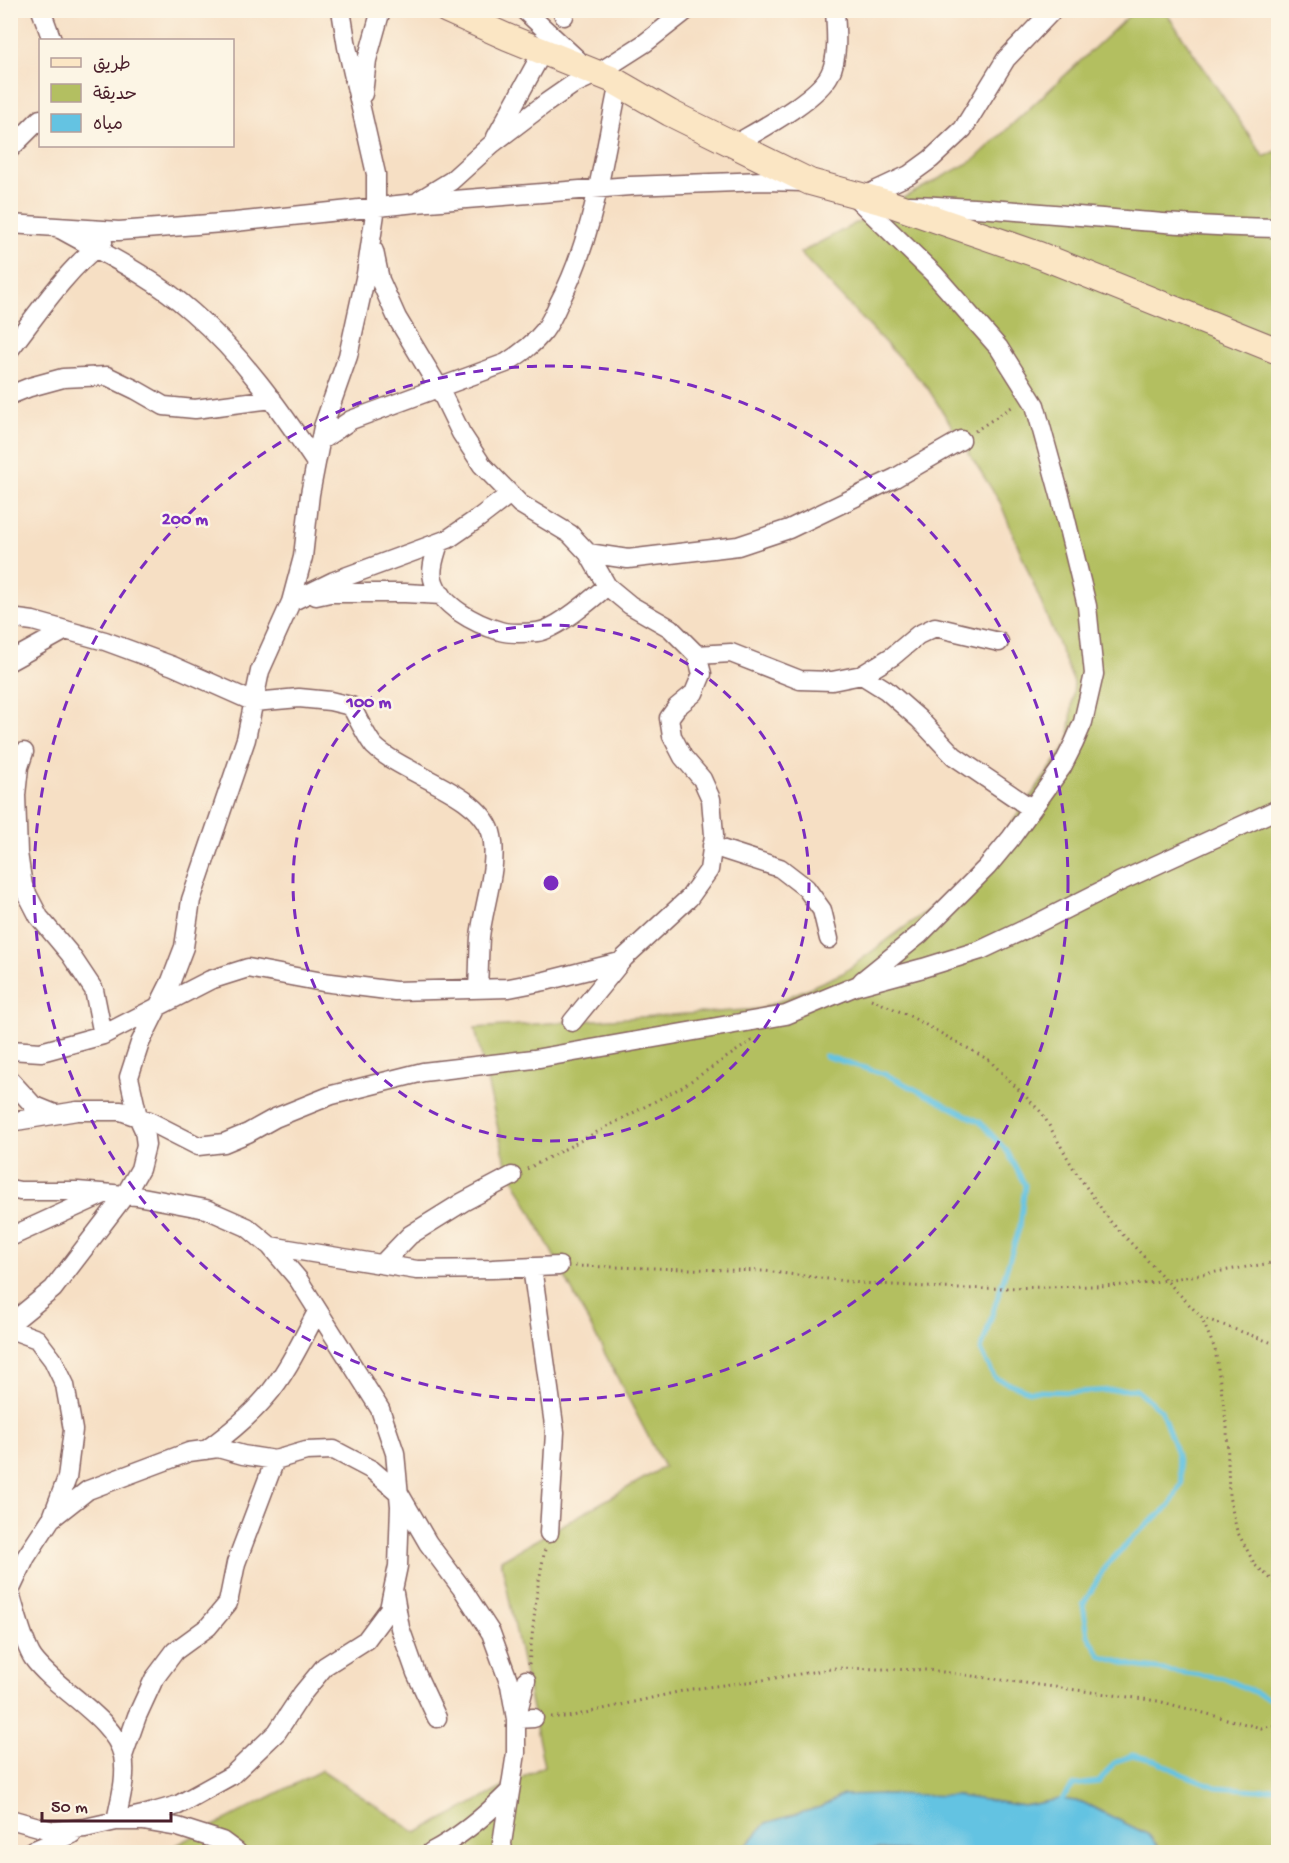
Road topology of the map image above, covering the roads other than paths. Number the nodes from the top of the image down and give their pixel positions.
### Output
1 (41, 10) edge
2 (341, 10) edge
3 (381, 10) edge
4 (447, 10) edge
5 (524, 10) edge
6 (687, 10) edge
7 (835, 10) edge
8 (1053, 10) edge
9 (52, 39) edge
10 (543, 51) junction
11 (602, 76) junction
12 (361, 108) junction
13 (39, 119) edge
14 (492, 144) junction
15 (735, 145) junction
16 (10, 149) edge
17 (810, 182) junction
18 (598, 188) junction
19 (857, 196) junction
20 (416, 203) junction
21 (891, 204) junction
22 (376, 207) junction
23 (10, 224) edge
24 (56, 227) junction
25 (1278, 228) edge
26 (119, 231) junction
27 (371, 240) junction
28 (95, 248) junction
29 (10, 349) edge
30 (1278, 351) edge
31 (440, 388) junction
32 (10, 395) edge
33 (272, 399) junction
34 (961, 440) road end
35 (320, 441) junction
36 (316, 463) junction
37 (510, 494) junction
38 (439, 543) junction
39 (588, 553) junction
40 (607, 586) junction
41 (442, 595) junction
42 (291, 602) junction
43 (10, 618) edge
44 (66, 630) junction
45 (999, 642) dead end
46 (697, 655) junction
47 (10, 662) edge
48 (862, 675) junction
49 (254, 702) junction
50 (24, 752) dead end
51 (1278, 808) edge
52 (1032, 809) junction
53 (712, 846) junction
54 (829, 939) dead end
55 (620, 962) junction
56 (478, 988) junction
57 (852, 988) junction
58 (159, 1005) junction
59 (572, 1022) dead end
60 (103, 1035) junction
61 (10, 1050) edge
62 (10, 1080) edge
63 (57, 1114) junction
64 (138, 1118) junction
65 (10, 1122) edge
66 (512, 1176) road end
67 (10, 1189) edge
68 (105, 1194) junction
69 (125, 1195) junction
70 (10, 1237) edge
71 (270, 1246) junction
72 (382, 1264) junction
73 (559, 1266) road end
74 (532, 1267) junction
75 (317, 1312) junction
76 (10, 1324) edge
77 (10, 1329) edge
78 (206, 1450) junction
79 (275, 1460) junction
80 (399, 1492) junction
81 (51, 1519) junction
82 (549, 1533) road end
83 (393, 1589) junction
84 (10, 1592) edge
85 (526, 1680) road end
86 (437, 1718) dead end
87 (525, 1719) junction
88 (123, 1756) junction
89 (509, 1792) junction
90 (10, 1819) edge
91 (116, 1821) junction
92 (85, 1828) junction
93 (30, 1852) edge
94 (237, 1852) edge
95 (431, 1852) edge
96 (503, 1852) edge

1 - 9 street
2 - 12 street
3 - 12 street
4 - 10 street
5 - 11 street
6 - 11 street
7 - 15 street
8 - 19 street
10 - 11 street
10 - 14 street
11 - 14 street
11 - 15 street
11 - 18 street
12 - 22 street
13 - 16 street
14 - 20 street
15 - 17 street
17 - 18 street
17 - 19 street
18 - 20 street
18 - 31 street
19 - 21 street
19 - 52 street
20 - 22 street
21 - 25 street
21 - 30 street
22 - 26 street
22 - 27 street
23 - 24 street
24 - 26 street
24 - 28 street
26 - 28 street
27 - 31 street
27 - 35 street
28 - 29 street
28 - 33 street
31 - 35 street
31 - 37 street
32 - 33 street
33 - 36 street
34 - 39 street
35 - 36 street
36 - 42 street
37 - 38 street
37 - 39 street
38 - 41 street
38 - 42 street
39 - 40 street
40 - 41 street
40 - 46 street
41 - 42 street
42 - 49 street
43 - 44 street
44 - 47 street
44 - 49 street
45 - 48 street
46 - 48 street
46 - 53 street
48 - 52 street
49 - 56 street
49 - 58 street
50 - 60 street
51 - 57 street
52 - 57 street
53 - 54 street
53 - 55 street
55 - 56 street
55 - 59 street
56 - 58 street
57 - 64 street
58 - 60 street
58 - 64 street
60 - 61 street
62 - 63 street
63 - 64 street
63 - 65 street
64 - 69 street
66 - 72 street
67 - 68 street
68 - 69 street
68 - 70 street
69 - 71 street
69 - 76 street
71 - 72 street
71 - 75 street
72 - 74 street
73 - 74 street
74 - 82 street
75 - 78 street
75 - 80 street
77 - 81 street
78 - 79 street
78 - 81 street
79 - 80 street
79 - 88 street
80 - 83 street
80 - 87 street
81 - 84 street
83 - 86 street
83 - 91 street
84 - 88 street
85 - 87 street
87 - 89 street
88 - 91 street
89 - 95 street
89 - 96 street
90 - 92 street
91 - 92 street
91 - 94 street
92 - 93 street

